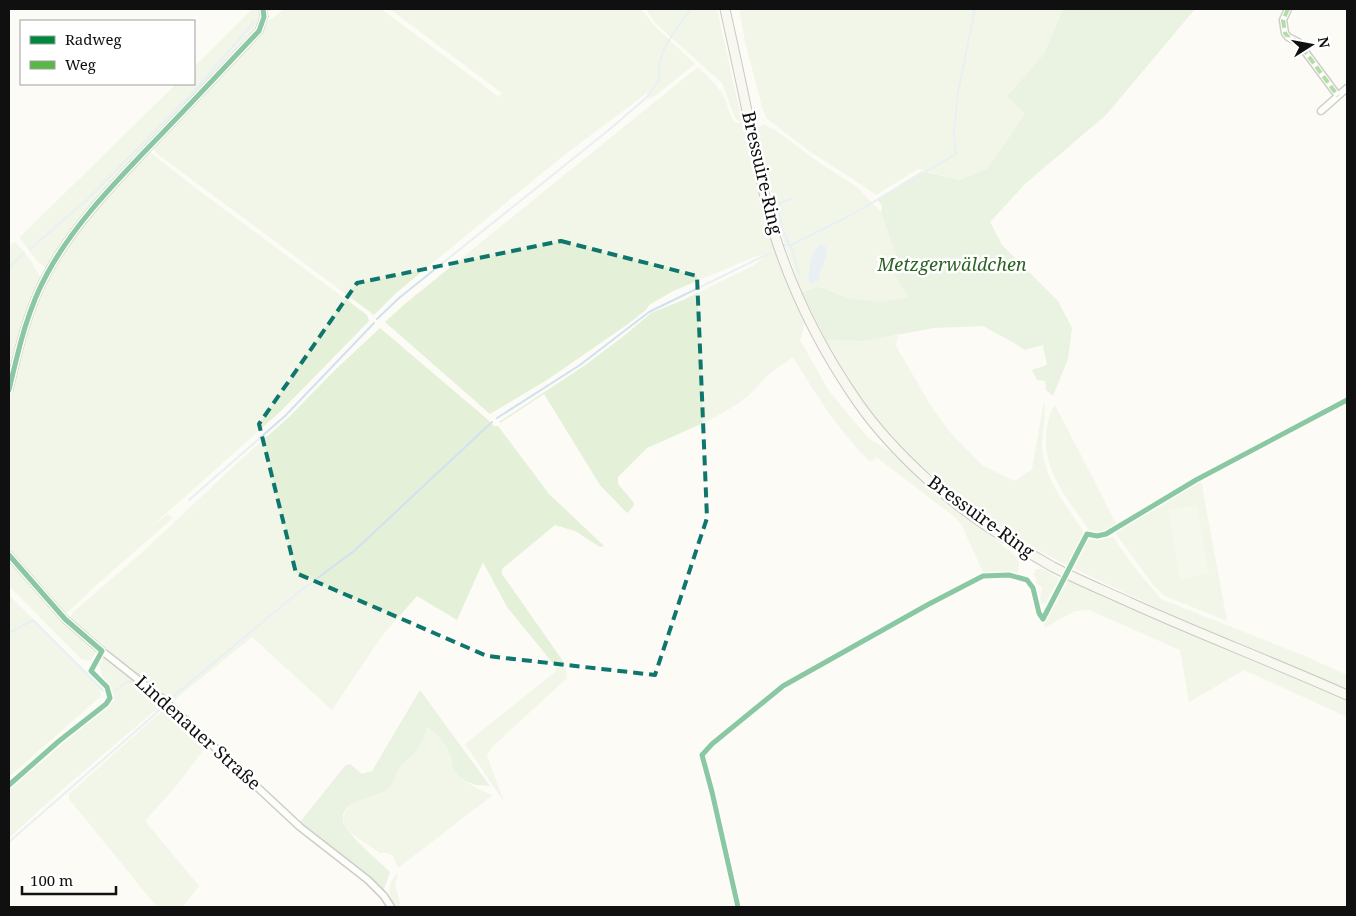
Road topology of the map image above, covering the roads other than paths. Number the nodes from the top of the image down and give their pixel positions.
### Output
1 (263, 9) edge
2 (725, 9) edge
3 (1288, 9) edge
4 (1347, 88) edge
5 (1338, 96) junction
6 (1321, 111) dead end
7 (9, 390) edge
8 (9, 555) edge
9 (1347, 695) edge
10 (391, 907) edge

1 - 7 street
2 - 9 main road, Bressuire-Ring
3 - 5 street
4 - 5 street
5 - 6 street
8 - 10 street, Lindenauer Straße

